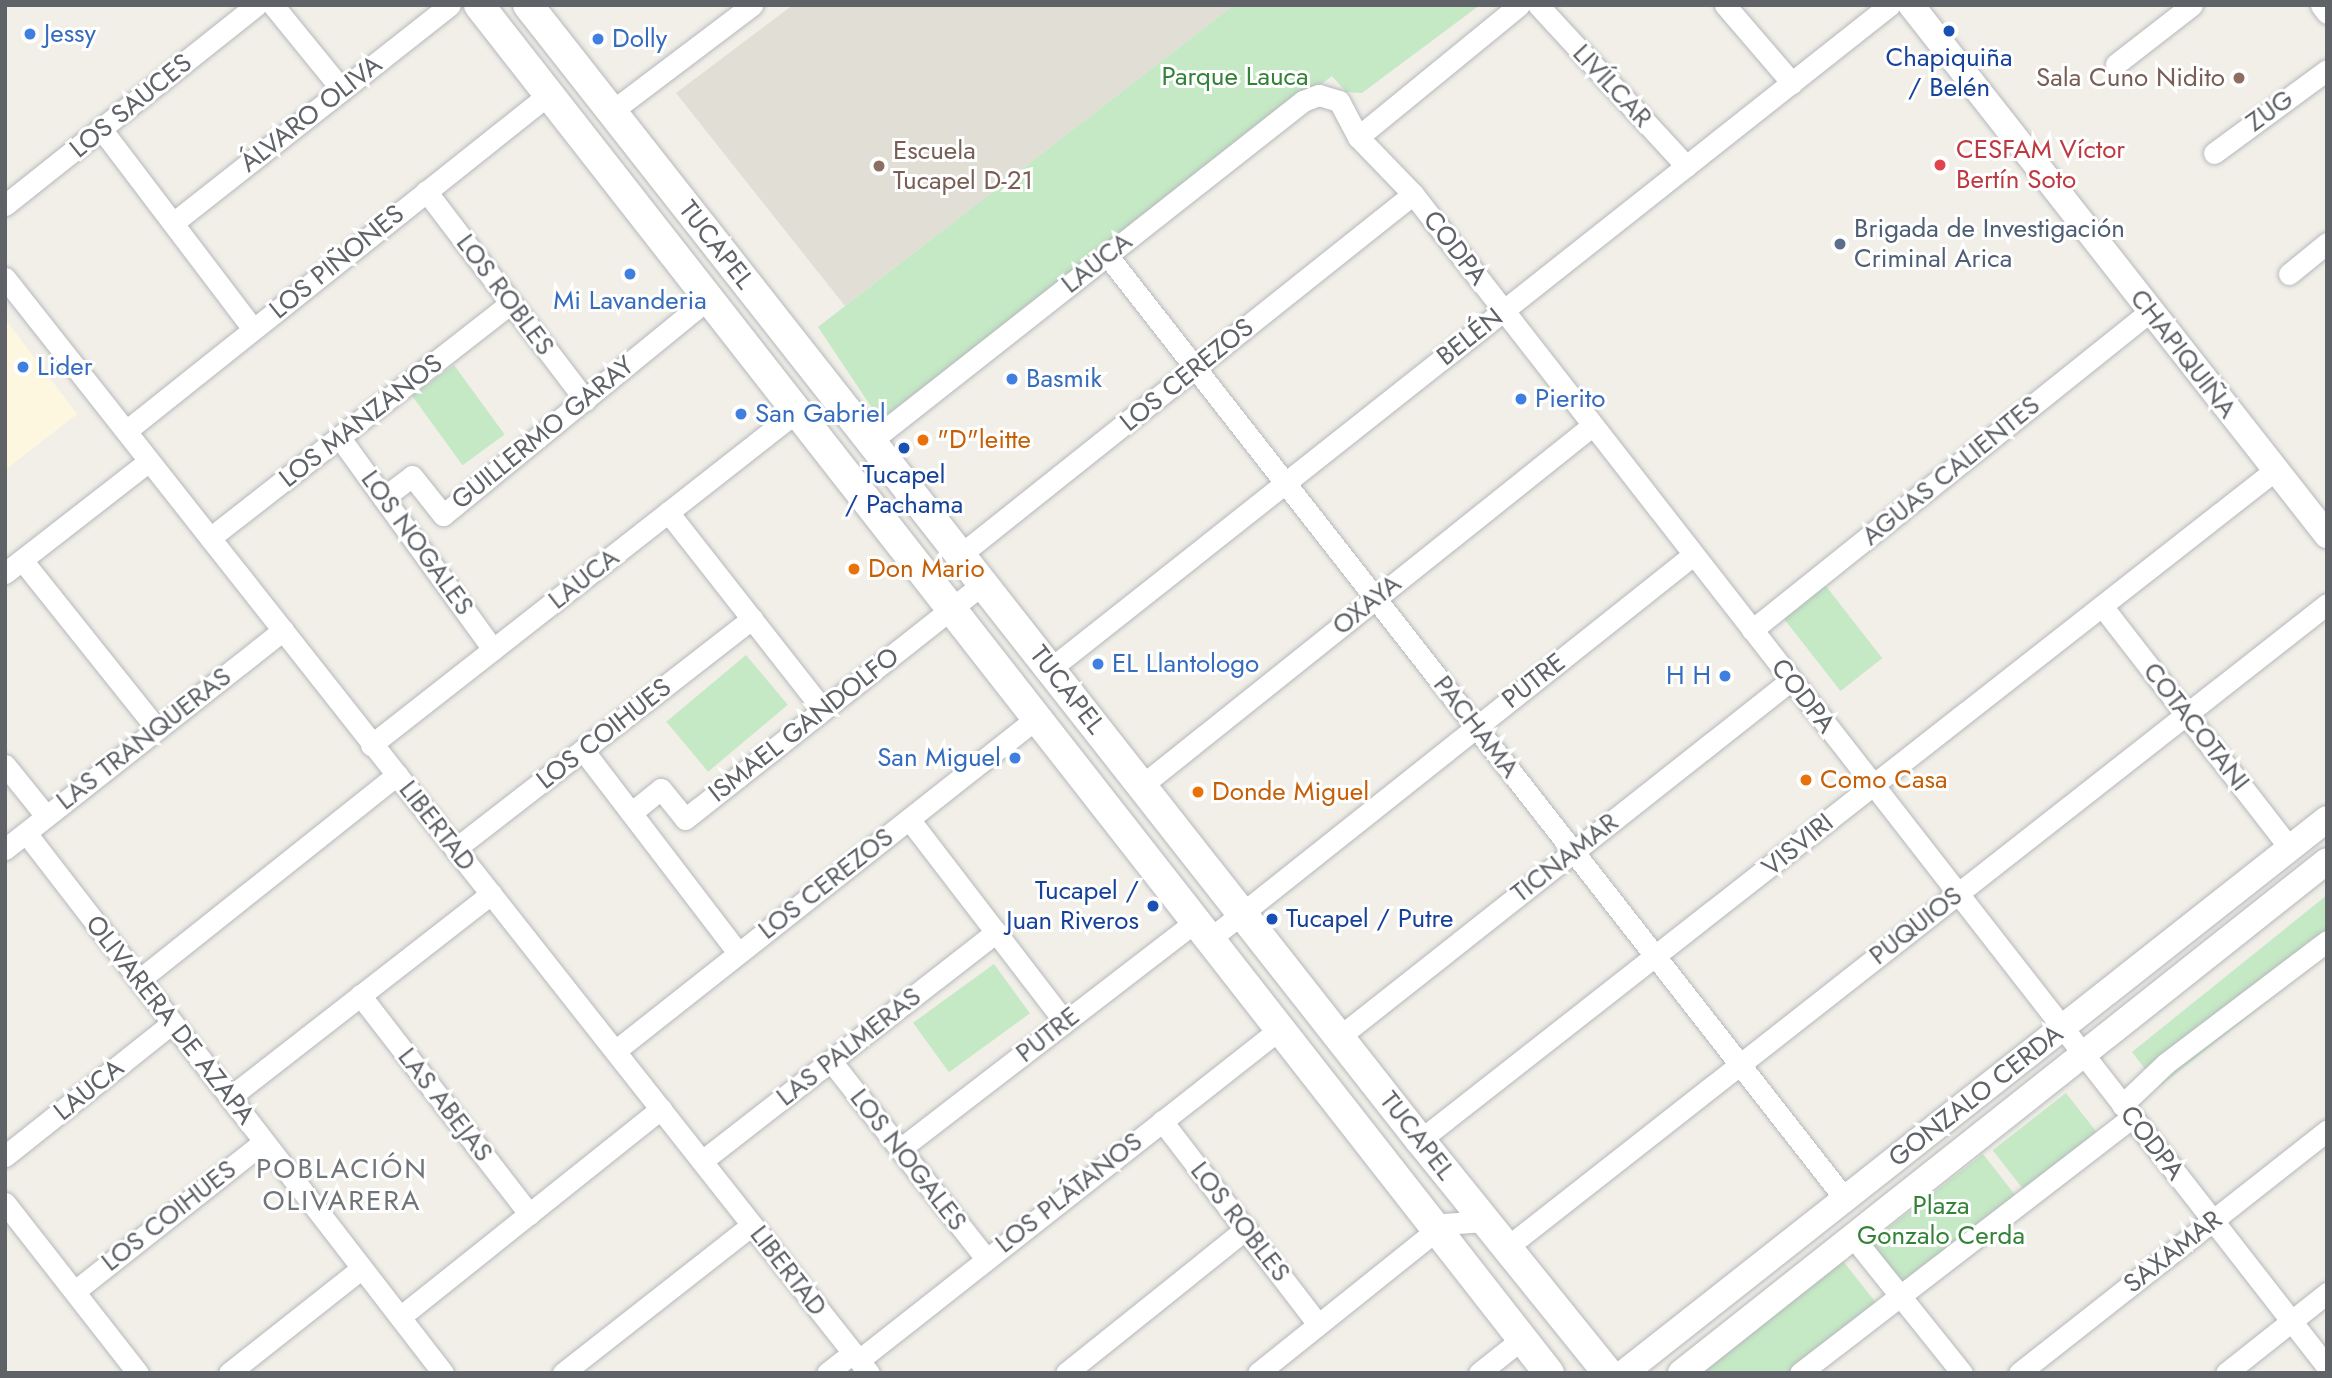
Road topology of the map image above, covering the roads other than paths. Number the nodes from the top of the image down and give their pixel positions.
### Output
1 (256, 5) edge
2 (273, 5) edge
3 (450, 5) edge
4 (479, 5) edge
5 (528, 5) edge
6 (752, 5) edge
7 (1519, 5) edge
8 (1538, 5) edge
9 (1725, 5) edge
10 (1890, 5) edge
11 (1911, 5) edge
12 (2192, 5) edge
13 (2321, 5) edge
14 (2327, 13) edge
15 (2116, 64) dead end
16 (2327, 70) edge
17 (1792, 83) junction
18 (342, 90) junction
19 (549, 94) junction
20 (1329, 96) joint
21 (612, 111) junction
22 (102, 130) junction
23 (1358, 136) junction
24 (2214, 153) dead end
25 (1686, 166) junction
26 (426, 191) junction
27 (1413, 194) junction
28 (5, 205) edge
29 (173, 223) junction
30 (2327, 243) edge
31 (1107, 255) junction
32 (2289, 274) dead end
33 (5, 278) edge
34 (709, 298) junction
35 (511, 303) junction
36 (1504, 310) junction
37 (2149, 312) junction
38 (253, 329) junction
39 (1195, 368) junction
40 (585, 400) junction
41 (796, 412) junction
42 (1593, 425) junction
43 (126, 431) junction
44 (340, 438) junction
45 (871, 441) junction
46 (149, 461) junction
47 (2275, 470) junction
48 (1285, 483) junction
49 (383, 498) junction
50 (668, 512) junction
51 (2327, 535) edge
52 (210, 538) junction
53 (960, 555) junction
54 (1693, 555) junction
55 (14, 566) edge
56 (983, 584) junction
57 (1376, 599) junction
58 (2327, 604) edge
59 (2102, 606) junction
60 (952, 607) junction
61 (752, 619) junction
62 (283, 630) junction
63 (1752, 630) junction
64 (494, 649) junction
65 (1050, 669) junction
66 (1791, 680) junction
67 (823, 710) junction
68 (2186, 714) junction
69 (1038, 717) junction
70 (1476, 727) junction
71 (157, 729) junction
72 (371, 745) junction
73 (583, 750) junction
74 (5, 765) edge
75 (397, 775) junction
76 (1873, 785) junction
77 (1141, 786) junction
78 (631, 813) junction
79 (46, 816) junction
80 (909, 819) junction
81 (2327, 820) edge
82 (26, 833) junction
83 (2290, 848) junction
84 (5, 849) edge
85 (455, 849) junction
86 (1573, 852) junction
87 (2327, 861) edge
88 (491, 894) junction
89 (1958, 894) junction
90 (1241, 913) junction
91 (1204, 929) junction
92 (996, 932) junction
93 (2327, 941) edge
94 (738, 954) junction
95 (1656, 958) junction
96 (139, 980) junction
97 (360, 995) junction
98 (1065, 1022) junction
99 (173, 1023) junction
100 (1281, 1028) junction
101 (2062, 1028) junction
102 (1339, 1037) junction
103 (615, 1051) junction
104 (2083, 1055) junction
105 (831, 1061) junction
106 (1740, 1065) junction
107 (230, 1097) junction
108 (661, 1109) junction
109 (2127, 1111) junction
110 (1163, 1121) junction
111 (2327, 1131) edge
112 (1420, 1140) junction
113 (264, 1142) junction
114 (900, 1149) junction
115 (5, 1156) edge
116 (702, 1161) junction
117 (1845, 1199) junction
118 (5, 1203) edge
119 (529, 1214) junction
120 (2212, 1221) junction
121 (1484, 1222) junction
122 (752, 1225) junction
123 (1437, 1228) junction
124 (1246, 1229) junction
125 (1853, 1237) junction
126 (1506, 1248) junction
127 (986, 1259) junction
128 (362, 1268) junction
129 (75, 1291) junction
130 (2327, 1293) edge
131 (1900, 1295) junction
132 (400, 1317) junction
133 (2291, 1321) junction
134 (1318, 1324) junction
135 (1522, 1338) junction
136 (860, 1362) edge
137 (2327, 1367) edge
138 (1073, 1370) edge
139 (138, 1373) edge
140 (229, 1373) edge
141 (443, 1373) edge
142 (563, 1373) edge
143 (827, 1373) edge
144 (1258, 1373) edge
145 (1479, 1373) edge
146 (1549, 1373) edge
147 (1608, 1373) edge
148 (1624, 1373) edge
149 (1681, 1373) edge
150 (1800, 1373) edge
151 (1962, 1373) edge
152 (2019, 1373) edge
153 (2226, 1373) edge

1 - 22 street, LOS SAUCES
2 - 18 street
3 - 18 street, ÁLVARO OLIVA
4 - 19 main road, TUCAPEL
5 - 21 main road, TUCAPEL
6 - 21 street
7 - 23 street
8 - 25 street, LIVÍLCAR
9 - 17 street
10 - 17 street, BELÉN
11 - 37 street, CHAPIQUIÑA
12 - 15 street
13 - 14 street
16 - 24 street, ZUG
17 - 25 street, BELÉN
18 - 29 street, ÁLVARO OLIVA
19 - 26 street, LOS PIÑONES
19 - 34 main road, TUCAPEL
20 - 23 street, CODPA
20 - 31 street, LAUCA
21 - 45 main road, TUCAPEL
22 - 28 street, LOS SAUCES
22 - 29 street
23 - 27 street, CODPA
25 - 36 street, BELÉN
26 - 35 street, LOS ROBLES
26 - 38 street, LOS PIÑONES
27 - 36 street, CODPA
27 - 39 street, LOS CEREZOS
29 - 38 street
30 - 32 street
31 - 39 street, PACHAMA
31 - 45 street, LAUCA
33 - 43 street, LIBERTAD
34 - 40 street, GUILLERMO GARAY
34 - 41 main road, TUCAPEL
35 - 40 street, LOS ROBLES
35 - 44 street, LOS MANZANOS
36 - 42 street, CODPA
36 - 48 street, BELÉN
37 - 47 street, CHAPIQUIÑA
37 - 63 street, AGUAS CALIENTES
38 - 43 street, LOS PIÑONES
39 - 48 street, PACHAMA
39 - 53 street, LOS CEREZOS
40 - 49 street, GUILLERMO GARAY
41 - 50 street, LAUCA
41 - 60 main road, TUCAPEL
42 - 54 street, CODPA
42 - 57 street, OXAYA
43 - 46 street, LIBERTAD
44 - 49 street, LOS NOGALES
44 - 52 street, LOS MANZANOS
45 - 53 main road, TUCAPEL
46 - 52 street, LIBERTAD
46 - 55 street
47 - 51 street, CHAPIQUIÑA
47 - 59 street, VISVIRI
48 - 57 street, PACHAMA
48 - 65 street, BELÉN
49 - 64 street, LOS NOGALES
50 - 61 street
50 - 64 street, LAUCA
52 - 62 street, LIBERTAD
53 - 56 main road, TUCAPEL
54 - 63 street, CODPA
54 - 70 street, PUTRE
55 - 71 street
56 - 60 street, ISMAEL GANDOLFO
56 - 65 main road, TUCAPEL
57 - 70 street, PACHAMA
57 - 77 street, OXAYA
58 - 68 street, PUQUIOS
59 - 68 street, COTACOTANI
59 - 76 street, VISVIRI
60 - 67 street, ISMAEL GANDOLFO
60 - 69 main road, TUCAPEL
61 - 67 street
61 - 73 street, LOS COIHUES
62 - 71 street, LAS TRANQUERAS
62 - 72 street, LIBERTAD
63 - 66 street, CODPA
64 - 72 street, LAUCA
65 - 77 main road, TUCAPEL
66 - 76 street, CODPA
66 - 86 street, TICNAMAR
67 - 78 street, ISMAEL GANDOLFO
68 - 83 street, COTACOTANI
68 - 89 street, PUQUIOS
69 - 80 street, LOS CEREZOS
69 - 91 main road, TUCAPEL
70 - 86 street, PACHAMA
70 - 90 street, PUTRE
71 - 79 street, LAS TRANQUERAS
72 - 75 street, LIBERTAD
73 - 78 street
73 - 85 street, LOS COIHUES
74 - 79 street
75 - 85 street, LIBERTAD
75 - 96 street
76 - 89 street, CODPA
76 - 95 street, VISVIRI
77 - 90 main road, TUCAPEL
78 - 94 street
79 - 82 street, LAS TRANQUERAS
80 - 92 street
80 - 94 street, LOS CEREZOS
81 - 83 street, GONZALO CERDA
82 - 84 street, LAS TRANQUERAS
82 - 96 street, OLIVARERA DE AZAPA
83 - 101 street, GONZALO CERDA
85 - 88 street, LIBERTAD
86 - 95 street, PACHAMA
86 - 102 street, TICNAMAR
87 - 104 street, GONZALO CERDA
88 - 97 street
88 - 103 street, LIBERTAD
89 - 101 street, CODPA
89 - 106 street, PUQUIOS
90 - 91 street, PUTRE
90 - 102 main road, TUCAPEL
91 - 98 street, PUTRE
91 - 100 main road, TUCAPEL
92 - 98 street
92 - 105 street, LAS PALMERAS
93 - 109 street
94 - 103 street, LOS CEREZOS
95 - 106 street, PACHAMA
95 - 112 street, VISVIRI
96 - 99 street, OLIVARERA DE AZAPA
97 - 107 street
97 - 119 street, LAS ABEJAS
98 - 114 street, PUTRE
99 - 107 street, OLIVARERA DE AZAPA
99 - 115 street, LAUCA
100 - 110 street, LOS PLÁTANOS
100 - 123 main road, TUCAPEL
101 - 104 street, CODPA
101 - 117 street, GONZALO CERDA
102 - 112 main road, TUCAPEL
103 - 108 street, LIBERTAD
104 - 109 street, CODPA
104 - 125 street, GONZALO CERDA
105 - 114 street, LOS NOGALES
105 - 116 street, LAS PALMERAS
106 - 117 street, PACHAMA
106 - 126 street, PUQUIOS
107 - 113 street, OLIVARERA DE AZAPA
108 - 116 street, LIBERTAD
108 - 119 street
109 - 120 street, CODPA
109 - 131 street
110 - 124 street, LOS ROBLES
110 - 127 street, LOS PLÁTANOS
111 - 120 street, SAXAMAR
112 - 121 main road, TUCAPEL
113 - 128 street, OLIVARERA DE AZAPA
113 - 129 street, LOS COIHUES
114 - 127 street, LOS NOGALES
116 - 122 street, LIBERTAD
117 - 148 street, GONZALO CERDA
118 - 129 street
119 - 132 street
120 - 133 street, CODPA
120 - 152 street, SAXAMAR
121 - 123 street
121 - 126 main road, TUCAPEL
122 - 136 street, LIBERTAD
122 - 142 street
123 - 134 street
123 - 135 main road, TUCAPEL
124 - 134 street, LOS ROBLES
124 - 138 street
125 - 131 street
125 - 149 street, GONZALO CERDA
126 - 147 main road, TUCAPEL
127 - 136 street, LOS PLÁTANOS
128 - 132 street, OLIVARERA DE AZAPA
128 - 140 street
129 - 139 street
130 - 133 street
131 - 150 street
131 - 151 street
132 - 141 street, OLIVARERA DE AZAPA
133 - 137 street, CODPA
133 - 153 street
134 - 144 street
135 - 145 street
135 - 146 main road, TUCAPEL
136 - 143 street, LOS PLÁTANOS

